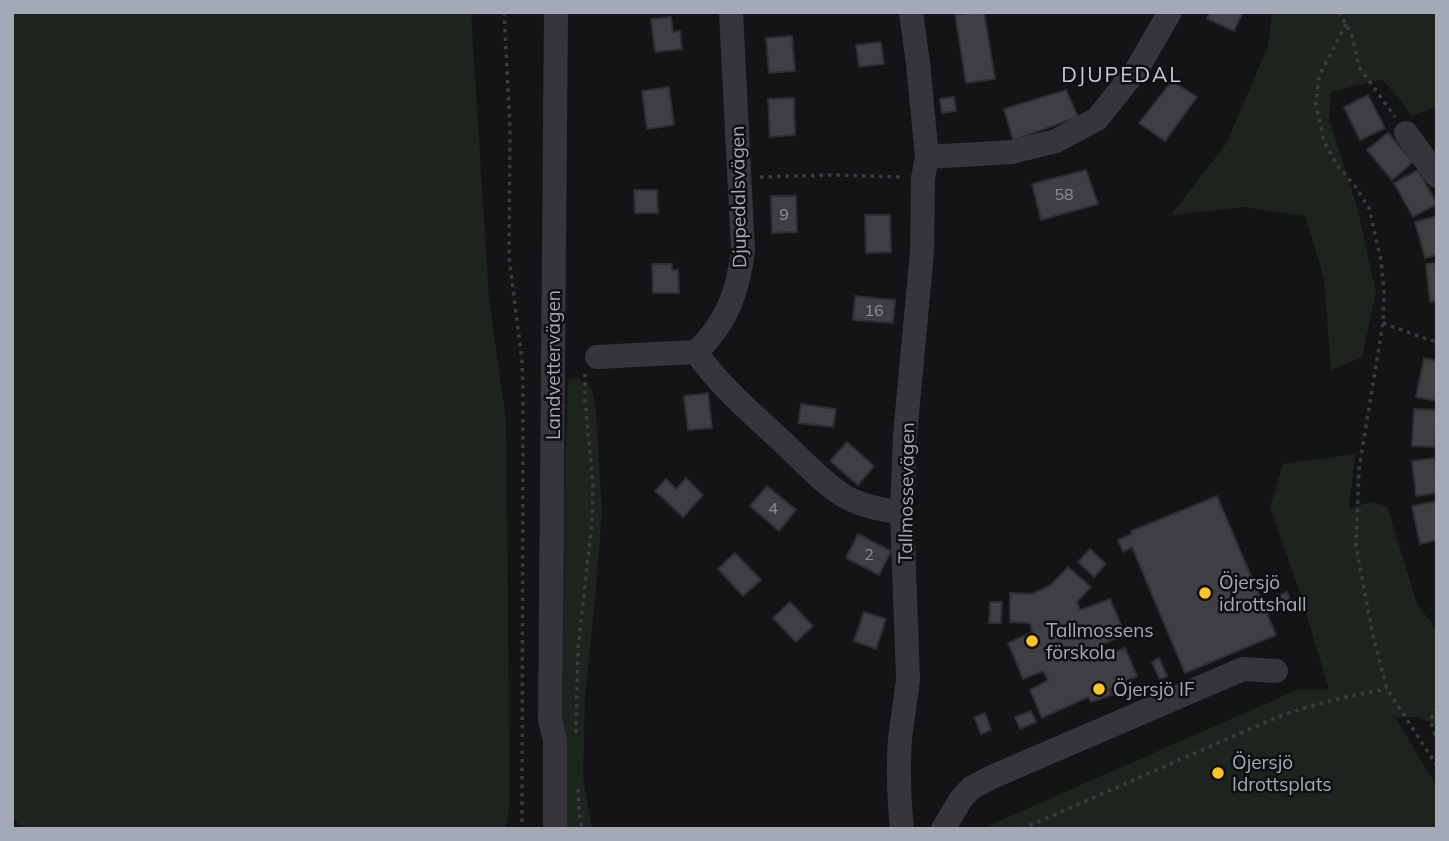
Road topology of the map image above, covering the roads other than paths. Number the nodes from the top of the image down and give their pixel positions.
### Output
1 (556, 12) edge
2 (731, 12) edge
3 (911, 12) edge
4 (1170, 12) edge
5 (1406, 133) road end
6 (925, 168) junction
7 (1437, 176) edge
8 (695, 352) junction
9 (597, 357) road end
10 (902, 513) junction
11 (1276, 671) dead end
12 (550, 719) junction
13 (544, 829) edge
14 (555, 829) edge
15 (902, 829) edge
16 (943, 829) edge

1 - 12 street, Landvettervägen
2 - 8 street, Djupedalsvägen
3 - 6 street, Tallmossevägen
4 - 6 street
5 - 7 street
6 - 10 street, Tallmossevägen
8 - 9 street
8 - 10 street
10 - 15 street, Tallmossevägen
11 - 16 street
12 - 13 street, Landvettervägen
12 - 14 street, Landvettervägen

